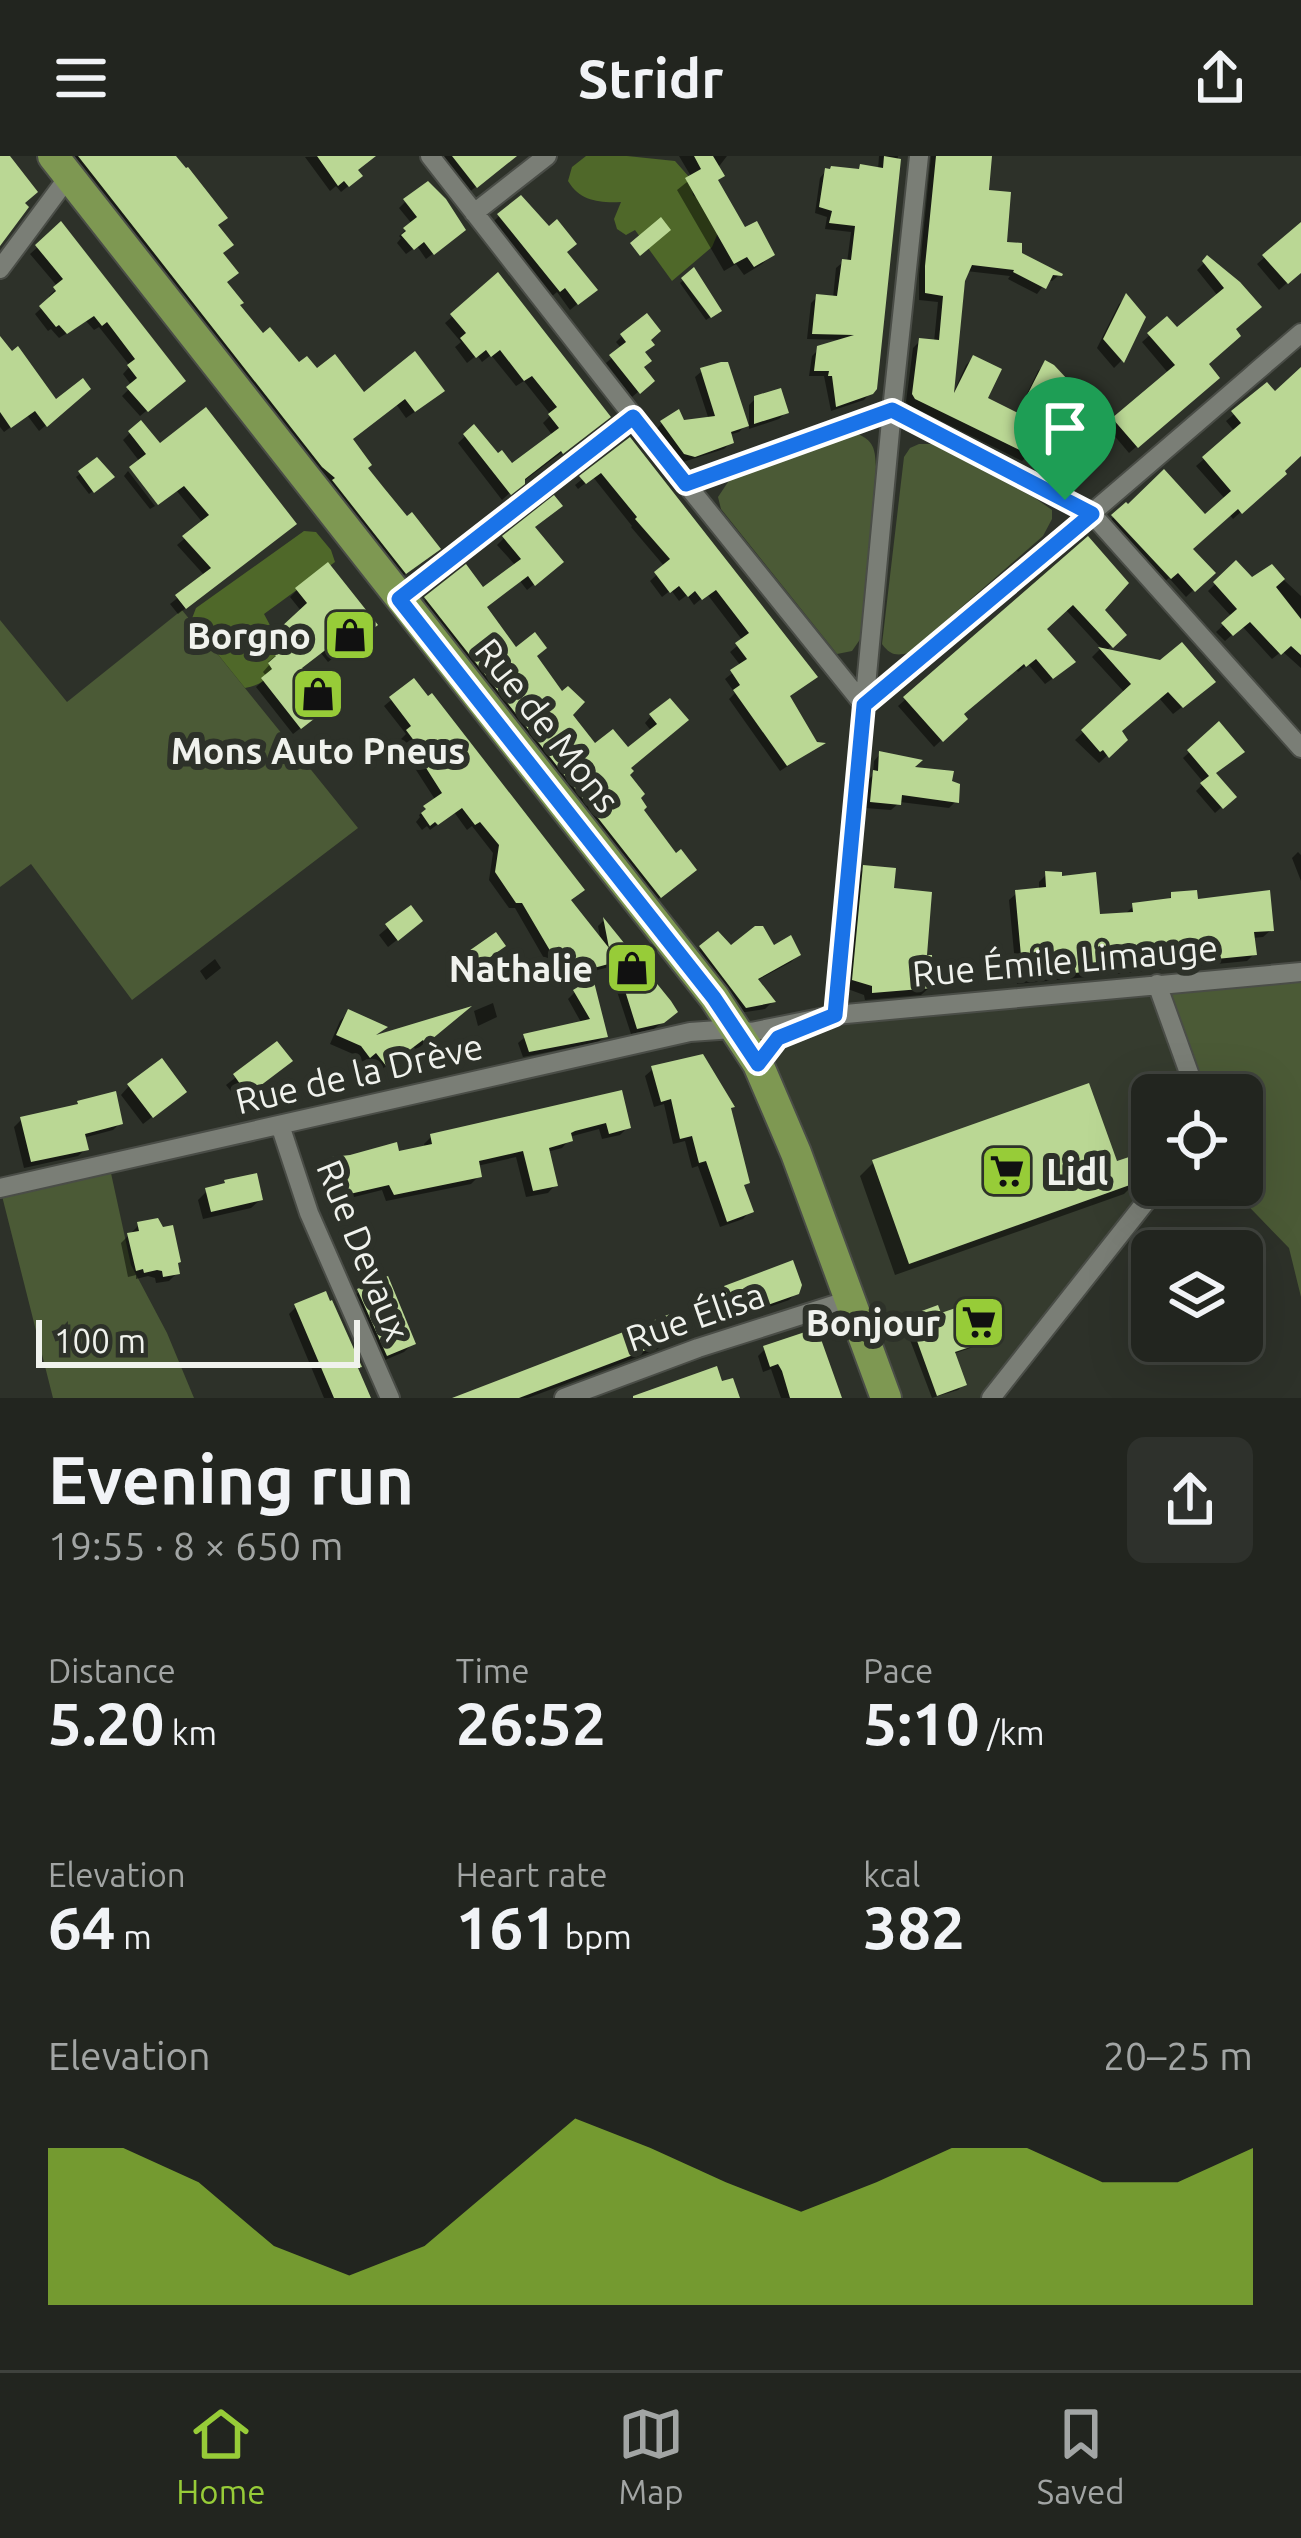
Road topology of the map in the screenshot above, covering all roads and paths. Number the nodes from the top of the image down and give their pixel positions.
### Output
1 (430, 156) edge
2 (547, 156) edge
3 (919, 156) edge
4 (61, 166) edge
5 (474, 213) junction
6 (0, 269) edge
7 (1301, 333) edge
8 (892, 410) junction
9 (633, 417) junction
10 (686, 484) junction
11 (1092, 514) junction
12 (399, 599) junction
13 (864, 705) junction
14 (1301, 748) edge
15 (1301, 972) edge
16 (1157, 984) junction
17 (835, 1015) junction
18 (733, 1029) junction
19 (758, 1064) junction
20 (1189, 1074) edge
21 (280, 1125) junction
22 (0, 1188) edge
23 (1142, 1206) edge
24 (849, 1300) junction
25 (390, 1398) edge
26 (564, 1398) edge
27 (886, 1398) edge
28 (991, 1398) edge

1 - 5 street
2 - 5 street
3 - 8 street
4 - 6 street
4 - 12 main road, Rue de Mons
5 - 9 street
7 - 11 street
8 - 10 street
8 - 11 street
8 - 13 street
9 - 10 street
9 - 12 street
10 - 13 street
11 - 13 street
11 - 14 street
12 - 18 main road, Rue de Mons
13 - 17 street
15 - 16 street, Rue Émile Limauge
16 - 17 street, Rue Émile Limauge
16 - 20 street
17 - 18 street, Rue de la Drève
17 - 19 street
18 - 19 main road, Rue de Mons
18 - 21 street, Rue de la Drève
19 - 24 main road, Rue de Mons
21 - 22 street, Rue de la Drève
21 - 25 street, Rue Devaux
23 - 28 street
24 - 26 street, Rue Élisa
24 - 27 main road, Rue de Mons

